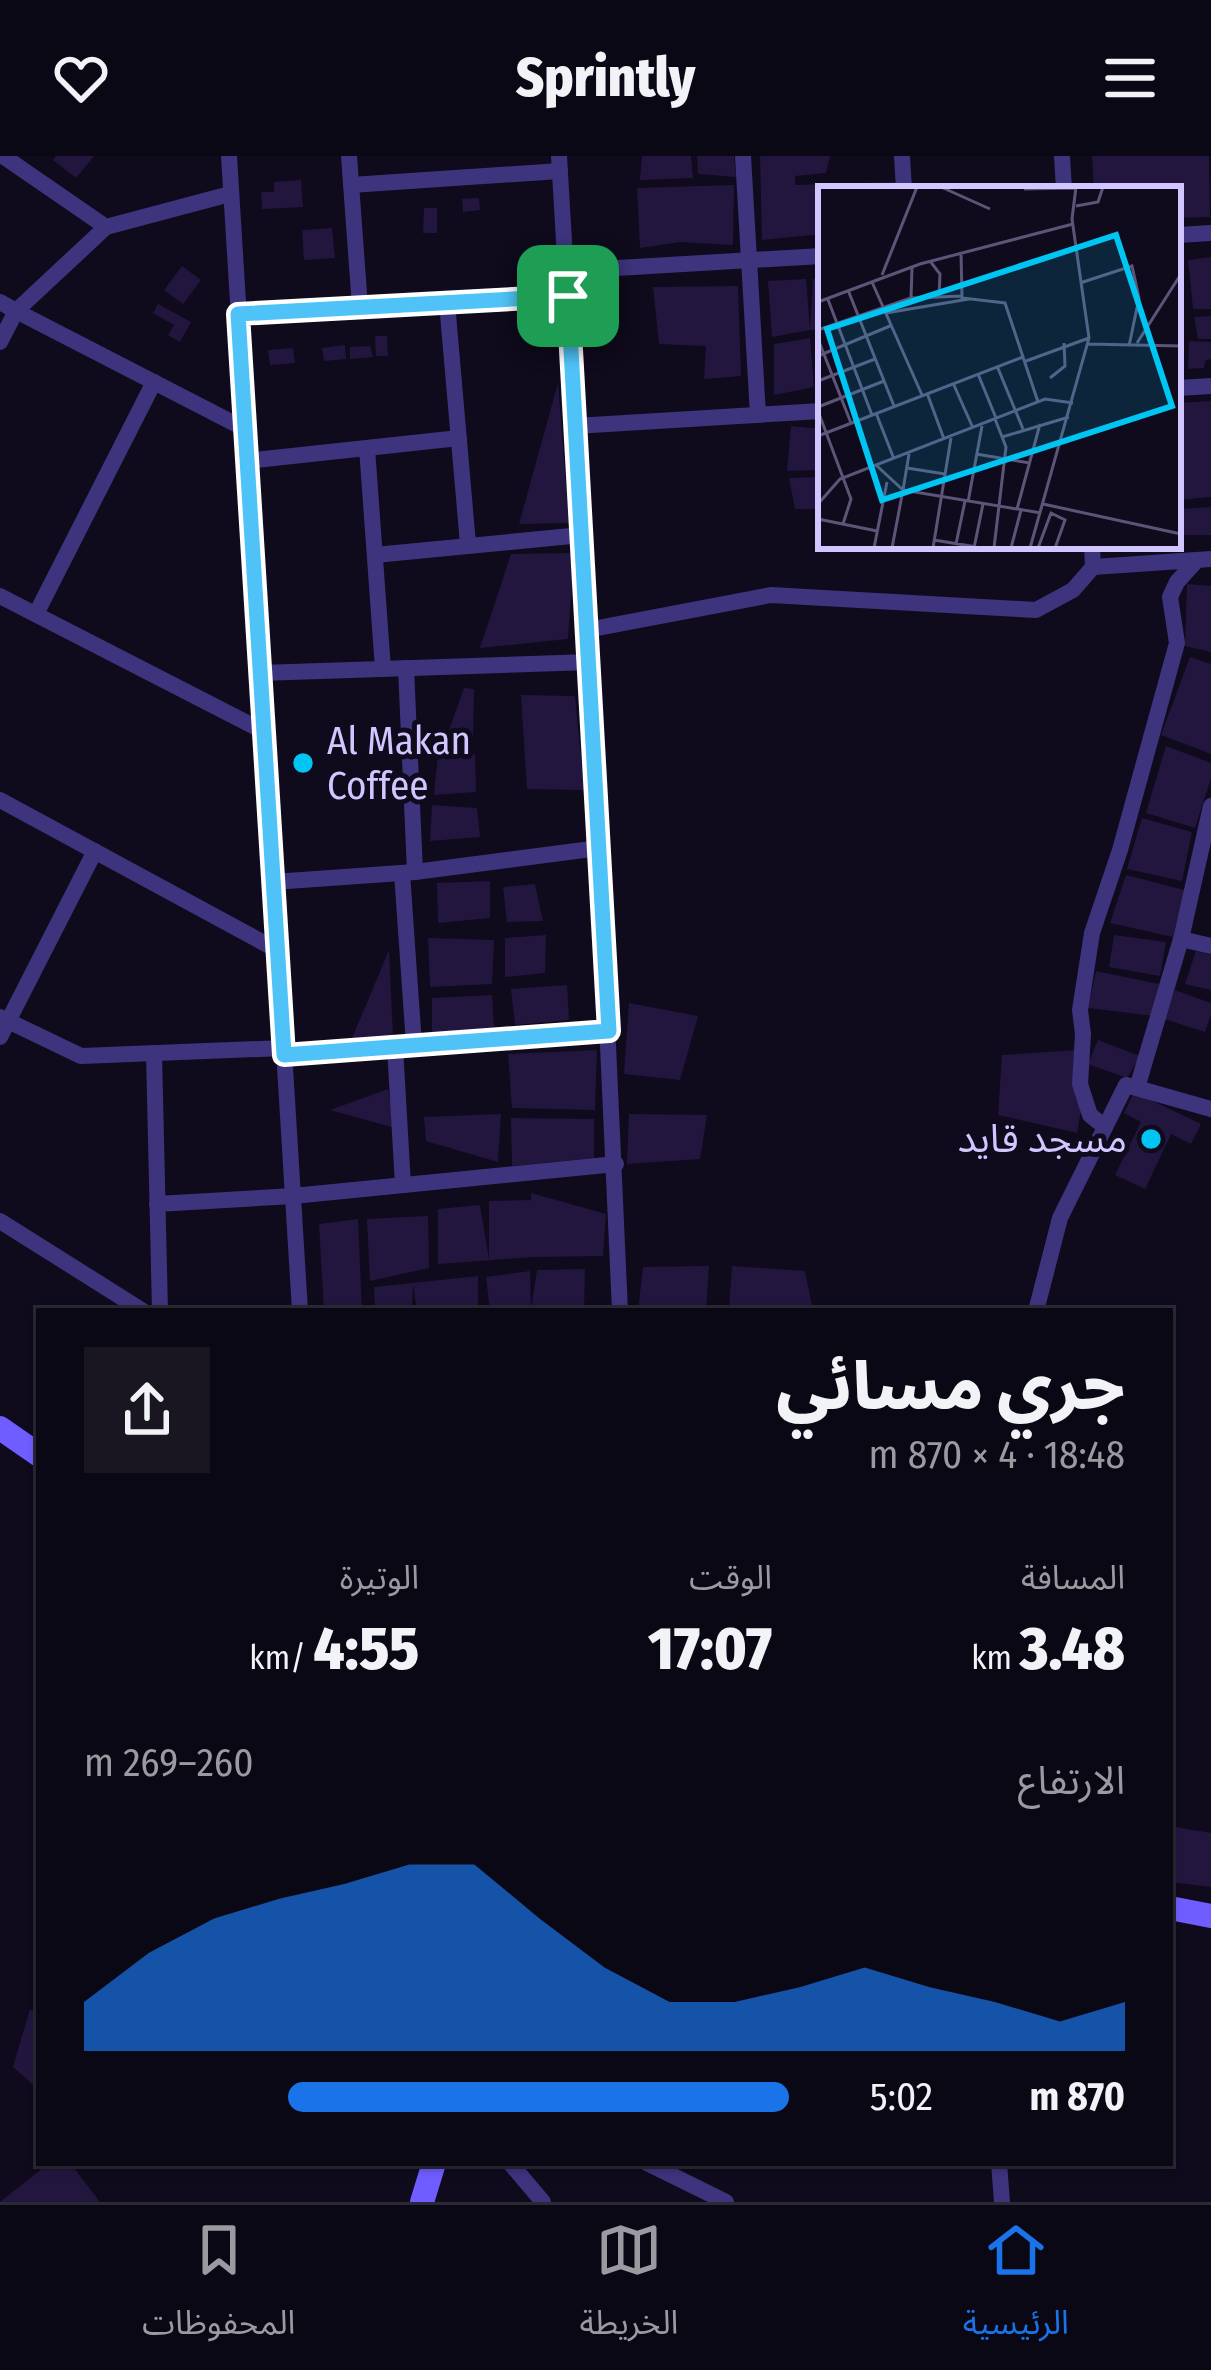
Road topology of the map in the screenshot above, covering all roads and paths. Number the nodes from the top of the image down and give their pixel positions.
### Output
1 (3, 156) edge
2 (229, 156) edge
3 (349, 156) edge
4 (435, 156) edge
5 (742, 156) edge
6 (902, 156) edge
7 (1062, 156) edge
8 (560, 164) edge
9 (437, 179) junction
10 (351, 185) junction
11 (904, 186) edge
12 (1064, 186) edge
13 (230, 194) junction
14 (106, 227) junction
15 (1211, 233) edge
16 (1181, 235) edge
17 (818, 256) edge
18 (748, 260) junction
19 (566, 271) junction
20 (568, 296) junction
21 (447, 303) junction
22 (8, 306) edge
23 (360, 308) junction
24 (238, 314) junction
25 (0, 342) edge
26 (154, 382) junction
27 (1211, 386) edge
28 (1181, 388) edge
29 (818, 411) edge
30 (758, 415) junction
31 (575, 426) junction
32 (244, 429) junction
33 (459, 438) junction
34 (367, 448) junction
35 (246, 460) junction
36 (582, 535) junction
37 (468, 544) junction
38 (1092, 549) edge
39 (375, 555) junction
40 (1204, 560) edge
41 (1094, 567) junction
42 (0, 596) edge
43 (36, 614) junction
44 (587, 630) junction
45 (590, 662) junction
46 (406, 668) junction
47 (383, 669) junction
48 (260, 674) junction
49 (263, 731) junction
50 (0, 800) edge
51 (1211, 806) edge
52 (599, 848) junction
53 (95, 851) junction
54 (408, 873) junction
55 (273, 883) junction
56 (1181, 939) junction
57 (1211, 946) edge
58 (278, 950) junction
59 (3, 1025) edge
60 (609, 1031) junction
61 (414, 1046) junction
62 (395, 1047) junction
63 (284, 1052) junction
64 (154, 1053) junction
65 (1137, 1088) junction
66 (1211, 1109) edge
67 (1105, 1126) junction
68 (616, 1164) junction
69 (404, 1185) junction
70 (293, 1196) junction
71 (157, 1204) junction
72 (0, 1221) edge
73 (138, 1308) edge
74 (160, 1308) edge
75 (300, 1308) edge
76 (620, 1308) edge
77 (1037, 1308) edge
78 (0, 1428) edge
79 (36, 1453) edge
80 (1173, 1909) edge
81 (1211, 1916) edge
82 (433, 2166) edge
83 (512, 2166) edge
84 (653, 2166) edge
85 (999, 2166) edge
86 (422, 2202) edge
87 (542, 2202) edge
88 (726, 2202) edge
89 (1002, 2202) edge

1 - 14 street
2 - 13 street
3 - 10 street
4 - 9 street
5 - 18 street
6 - 11 street
7 - 12 street
8 - 9 street
8 - 19 street
9 - 10 street
10 - 23 street
13 - 14 street
13 - 24 street
14 - 22 street
15 - 16 street
17 - 18 street
18 - 19 street
18 - 30 street
19 - 20 street
20 - 21 street
20 - 31 street
21 - 23 street
21 - 33 street
22 - 25 street
22 - 26 street
23 - 24 street
24 - 32 street
26 - 32 street
26 - 43 street
27 - 28 street
29 - 30 street
30 - 31 street
31 - 36 street
32 - 35 street
33 - 34 street
33 - 37 street
34 - 35 street
34 - 39 street
35 - 48 street
36 - 37 street
36 - 44 street
37 - 39 street
38 - 41 street
39 - 47 street
40 - 41 street
40 - 67 street
41 - 44 street
42 - 43 street
43 - 49 street
44 - 45 street
45 - 46 street
45 - 52 street
46 - 47 street
46 - 54 street
47 - 48 street
48 - 49 street
49 - 55 street
50 - 53 street
51 - 56 street
52 - 54 street
52 - 60 street
53 - 58 street
53 - 59 street
54 - 55 street
54 - 61 street
55 - 58 street
56 - 57 street
56 - 65 street
58 - 63 street
59 - 64 street
60 - 61 street
60 - 68 street
61 - 62 street
62 - 63 street
62 - 69 street
63 - 64 street
63 - 70 street
64 - 71 street
65 - 66 street
65 - 67 street
67 - 77 street
68 - 69 street
68 - 76 street
69 - 70 street
70 - 71 street
70 - 75 street
71 - 74 street
72 - 73 street
78 - 79 street
80 - 81 street
82 - 86 street
83 - 87 street
84 - 88 street
85 - 89 street

